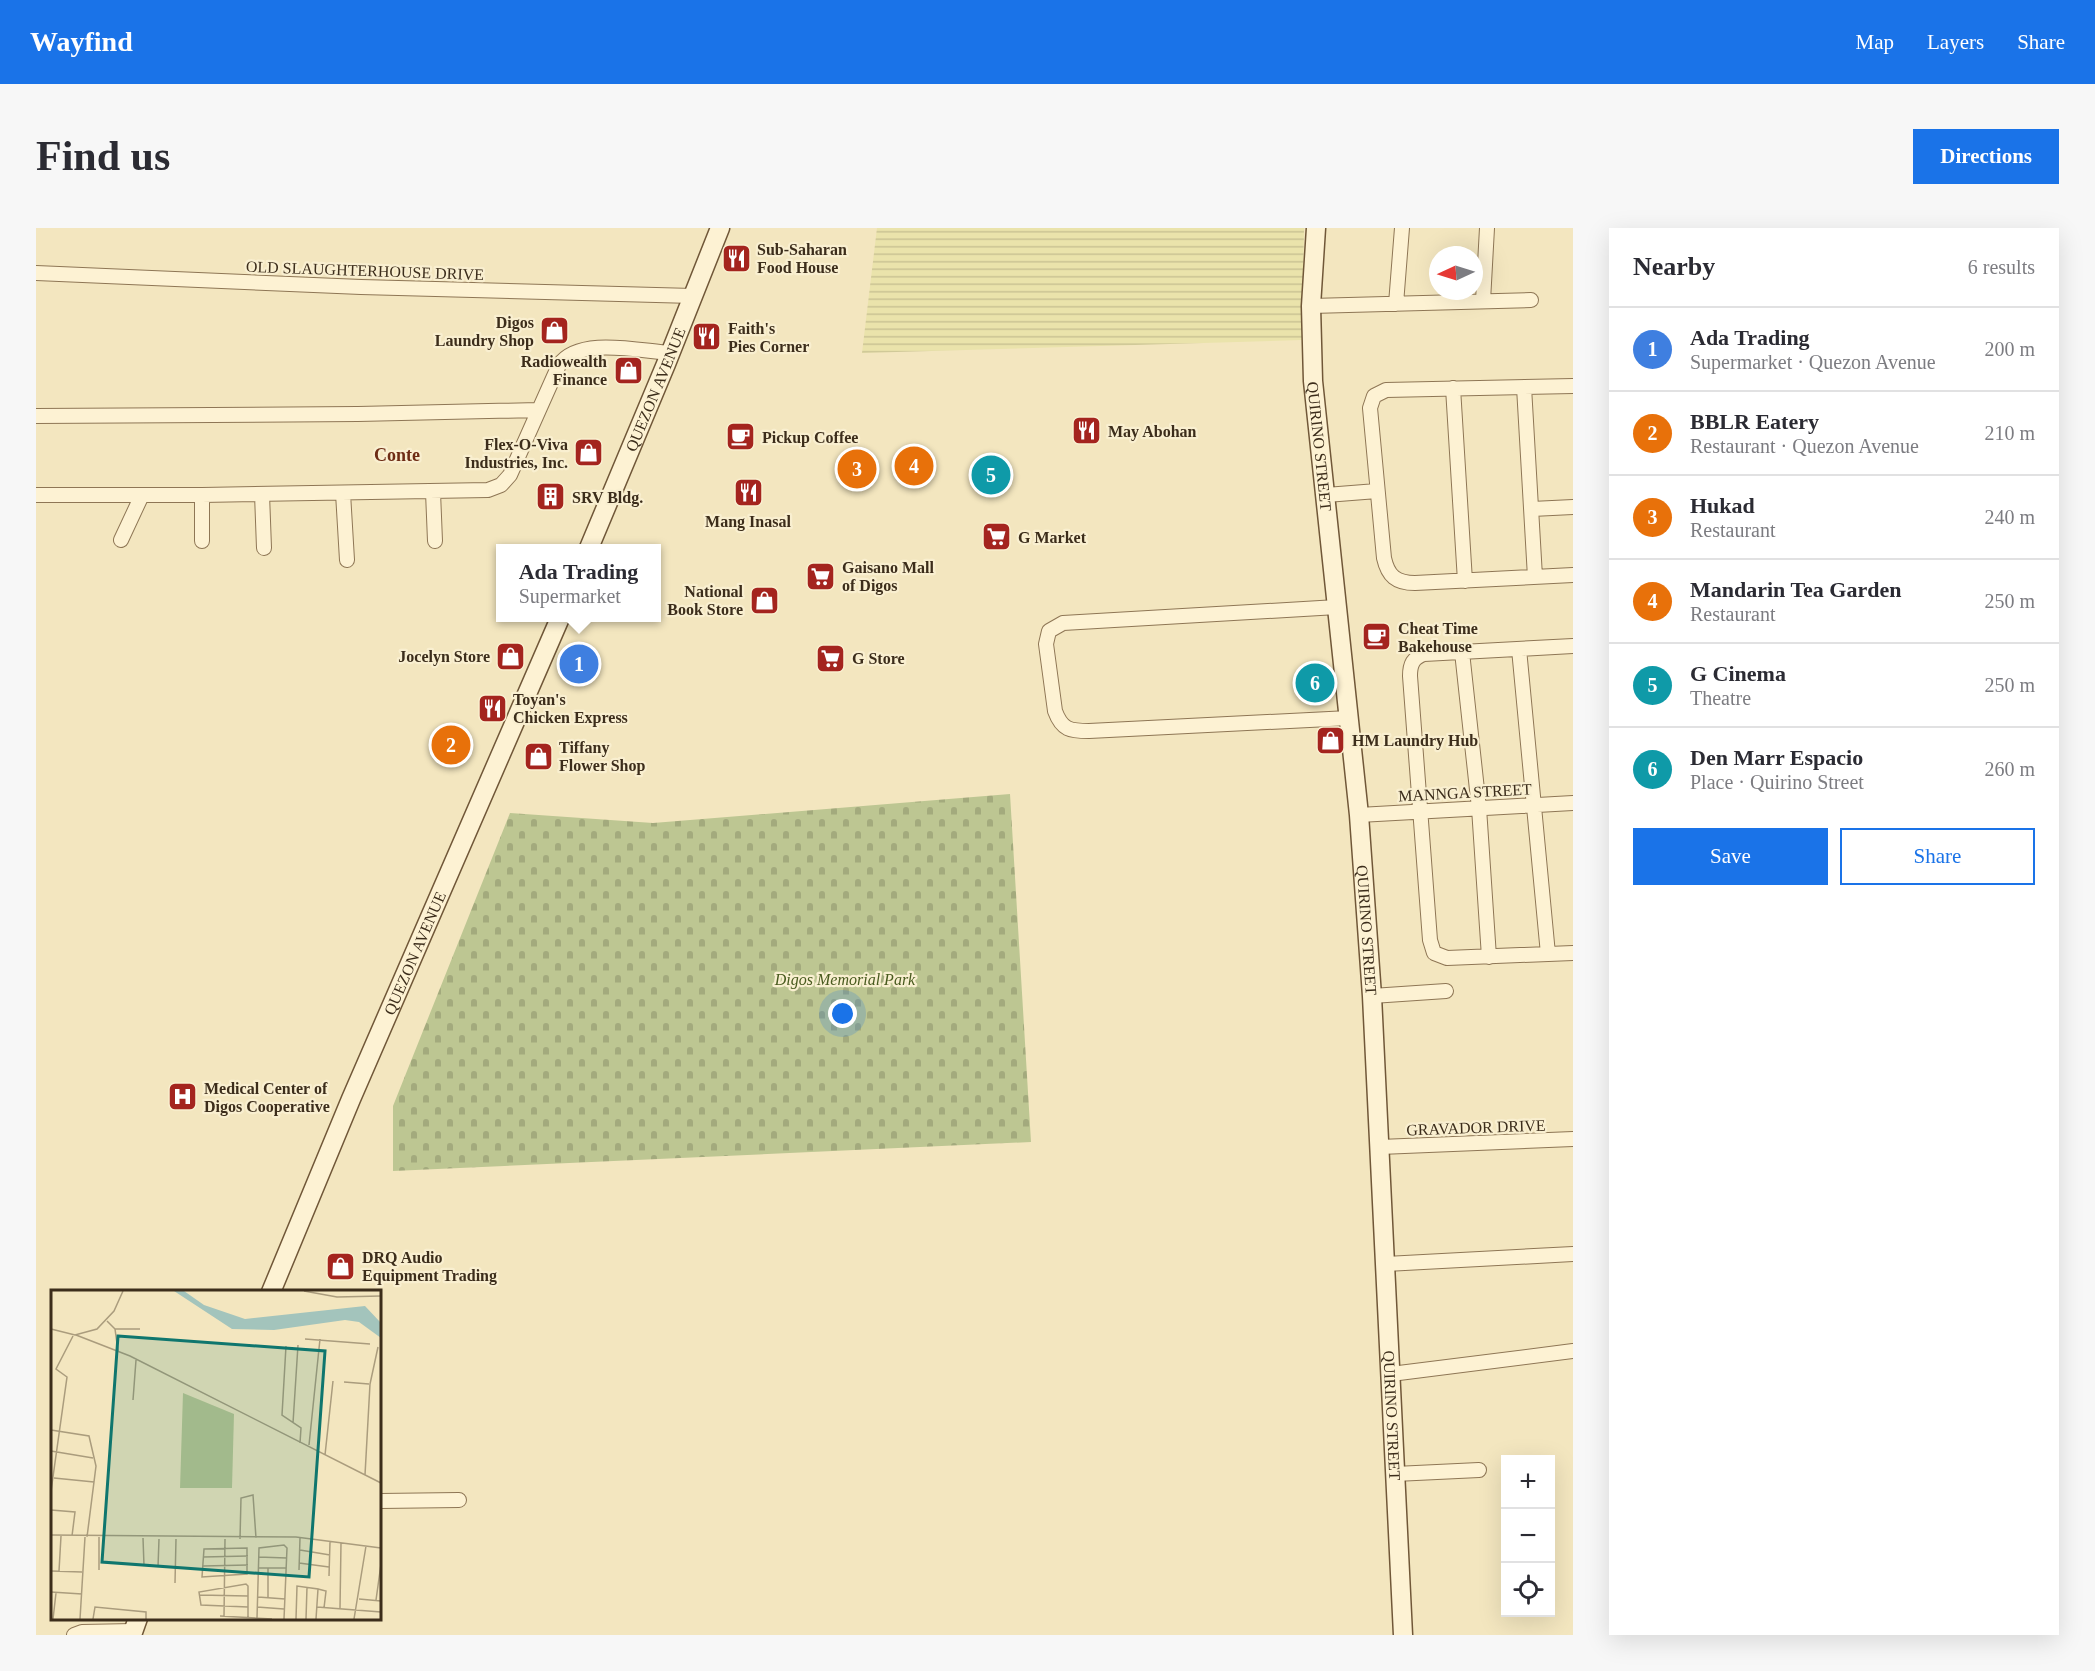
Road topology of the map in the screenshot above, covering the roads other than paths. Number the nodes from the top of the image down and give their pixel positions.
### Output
1 (720, 228) edge
2 (1316, 228) edge
3 (1402, 228) edge
4 (1487, 228) edge
5 (36, 273) edge
6 (693, 296) junction
7 (1531, 300) dead end
8 (1483, 301) junction
9 (1396, 304) junction
10 (1311, 306) junction
11 (670, 353) junction
12 (1573, 386) edge
13 (1524, 387) junction
14 (1454, 388) junction
15 (538, 410) junction
16 (36, 416) edge
17 (1377, 491) junction
18 (433, 492) junction
19 (343, 493) junction
20 (262, 494) junction
21 (36, 495) edge
22 (142, 495) junction
23 (202, 495) junction
24 (1326, 495) junction
25 (1573, 507) edge
26 (1532, 509) junction
27 (121, 540) dead end
28 (202, 541) dead end
29 (435, 541) dead end
30 (591, 544) edge
31 (264, 548) dead end
32 (347, 560) dead end
33 (1573, 575) edge
34 (1535, 577) junction
35 (1465, 581) junction
36 (1337, 607) junction
37 (558, 622) edge
38 (1573, 646) edge
39 (1518, 649) junction
40 (1462, 652) junction
41 (1349, 718) junction
42 (1573, 803) edge
43 (1534, 805) junction
44 (1479, 808) junction
45 (1420, 811) junction
46 (1359, 815) junction
47 (1573, 953) edge
48 (1548, 954) junction
49 (1490, 957) junction
50 (1446, 991) dead end
51 (1372, 996) junction
52 (1573, 1139) edge
53 (1380, 1147) junction
54 (1573, 1254) edge
55 (1386, 1264) junction
56 (273, 1290) edge
57 (1573, 1351) edge
58 (1391, 1374) junction
59 (1479, 1470) dead end
60 (1395, 1474) junction
61 (459, 1500) dead end
62 (381, 1501) edge
63 (134, 1628) edge
64 (74, 1635) edge
65 (1403, 1635) edge

1 - 6 street, QUEZON AVENUE
2 - 10 street, QUIRINO STREET
3 - 9 street
4 - 8 street
5 - 6 street, OLD SLAUGHTERHOUSE DRIVE
6 - 11 street, QUEZON AVENUE
7 - 8 street
8 - 9 street
9 - 10 street
10 - 24 street, QUIRINO STREET
11 - 15 street
11 - 30 street, QUEZON AVENUE
12 - 13 street
13 - 14 street
13 - 26 street
14 - 17 street
14 - 35 street
15 - 16 street
15 - 18 street
17 - 24 street
17 - 35 street
18 - 19 street
18 - 29 street
19 - 20 street
19 - 32 street
20 - 23 street
20 - 31 street
21 - 22 street
22 - 23 street
22 - 27 street
23 - 28 street
24 - 36 street, QUIRINO STREET
25 - 26 street
26 - 34 street
33 - 34 street
34 - 35 street
36 - 41 street, QUIRINO STREET
36 - 41 street
37 - 56 street, QUEZON AVENUE
38 - 39 street
39 - 40 street
39 - 43 street
40 - 44 street
40 - 45 street
41 - 46 street, QUIRINO STREET
42 - 43 street, MANNGA STREET
43 - 44 street, MANNGA STREET
43 - 48 street
44 - 45 street, MANNGA STREET
44 - 49 street
45 - 46 street, MANNGA STREET
45 - 49 street
46 - 51 street, QUIRINO STREET
47 - 48 street
48 - 49 street
50 - 51 street
51 - 53 street, QUIRINO STREET
52 - 53 street, GRAVADOR DRIVE
53 - 55 street, QUIRINO STREET
54 - 55 street
55 - 58 street, QUIRINO STREET
57 - 58 street
58 - 60 street, QUIRINO STREET
59 - 60 street
60 - 65 street, QUIRINO STREET
61 - 62 street
63 - 64 street

